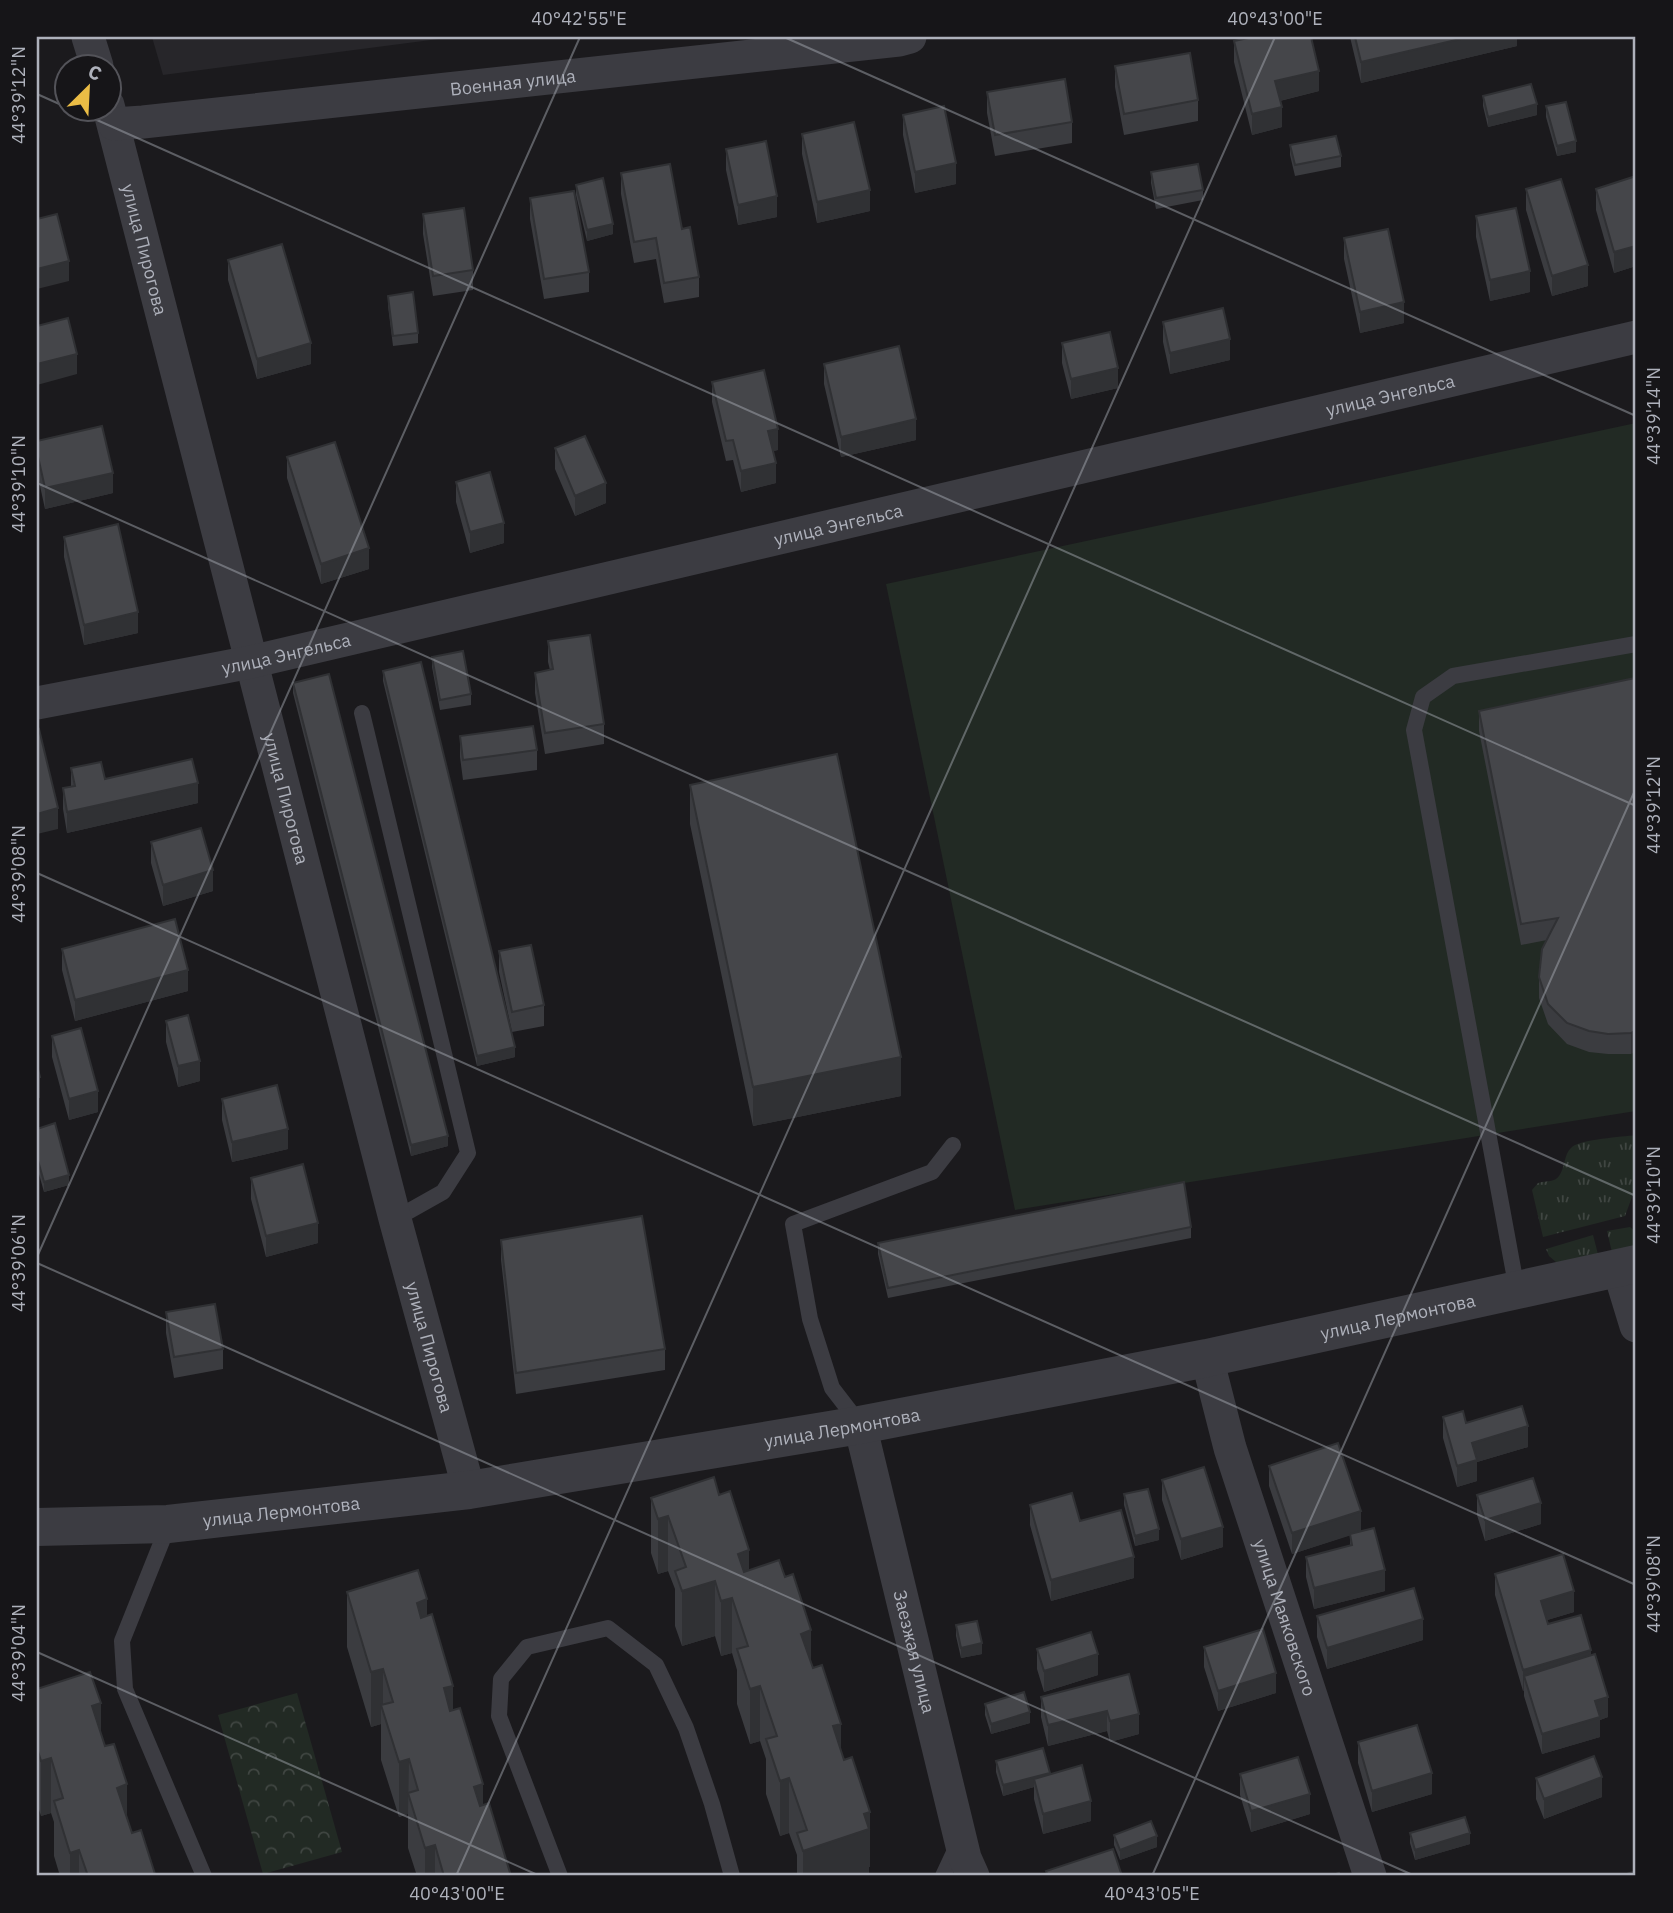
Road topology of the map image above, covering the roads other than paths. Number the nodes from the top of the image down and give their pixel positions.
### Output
1 (910, 37) edge
2 (122, 117) edge
3 (113, 122) edge
4 (1636, 337) edge
5 (1636, 644) edge
6 (251, 662) junction
7 (37, 703) edge
8 (362, 713) dead end
9 (953, 1145) dead end
10 (395, 1219) junction
11 (1627, 1265) edge
12 (1517, 1290) junction
13 (1636, 1326) edge
14 (1207, 1358) junction
15 (860, 1425) junction
16 (469, 1490) junction
17 (168, 1524) junction
18 (37, 1527) edge
19 (960, 1839) junction
20 (204, 1876) edge
21 (560, 1876) edge
22 (732, 1876) edge
23 (943, 1876) edge
24 (973, 1876) edge
25 (1370, 1876) edge

1 - 2 street, Военная улица
3 - 6 street, улица Пирогова
4 - 6 street, улица Энгельса
5 - 12 lane
6 - 7 street, улица Энгельса
6 - 10 street, улица Пирогова
8 - 10 lane
9 - 15 lane
10 - 16 street, улица Пирогова
11 - 12 street, улица Лермонтова
11 - 13 street
12 - 14 street, улица Лермонтова
14 - 15 street, улица Лермонтова
14 - 25 street, улица Маяковского
15 - 16 street, улица Лермонтова
15 - 19 street, Заезжая улица
16 - 17 street, улица Лермонтова
17 - 18 street, улица Лермонтова
17 - 20 lane
19 - 23 lane
19 - 24 street, Заезжая улица
21 - 22 lane

